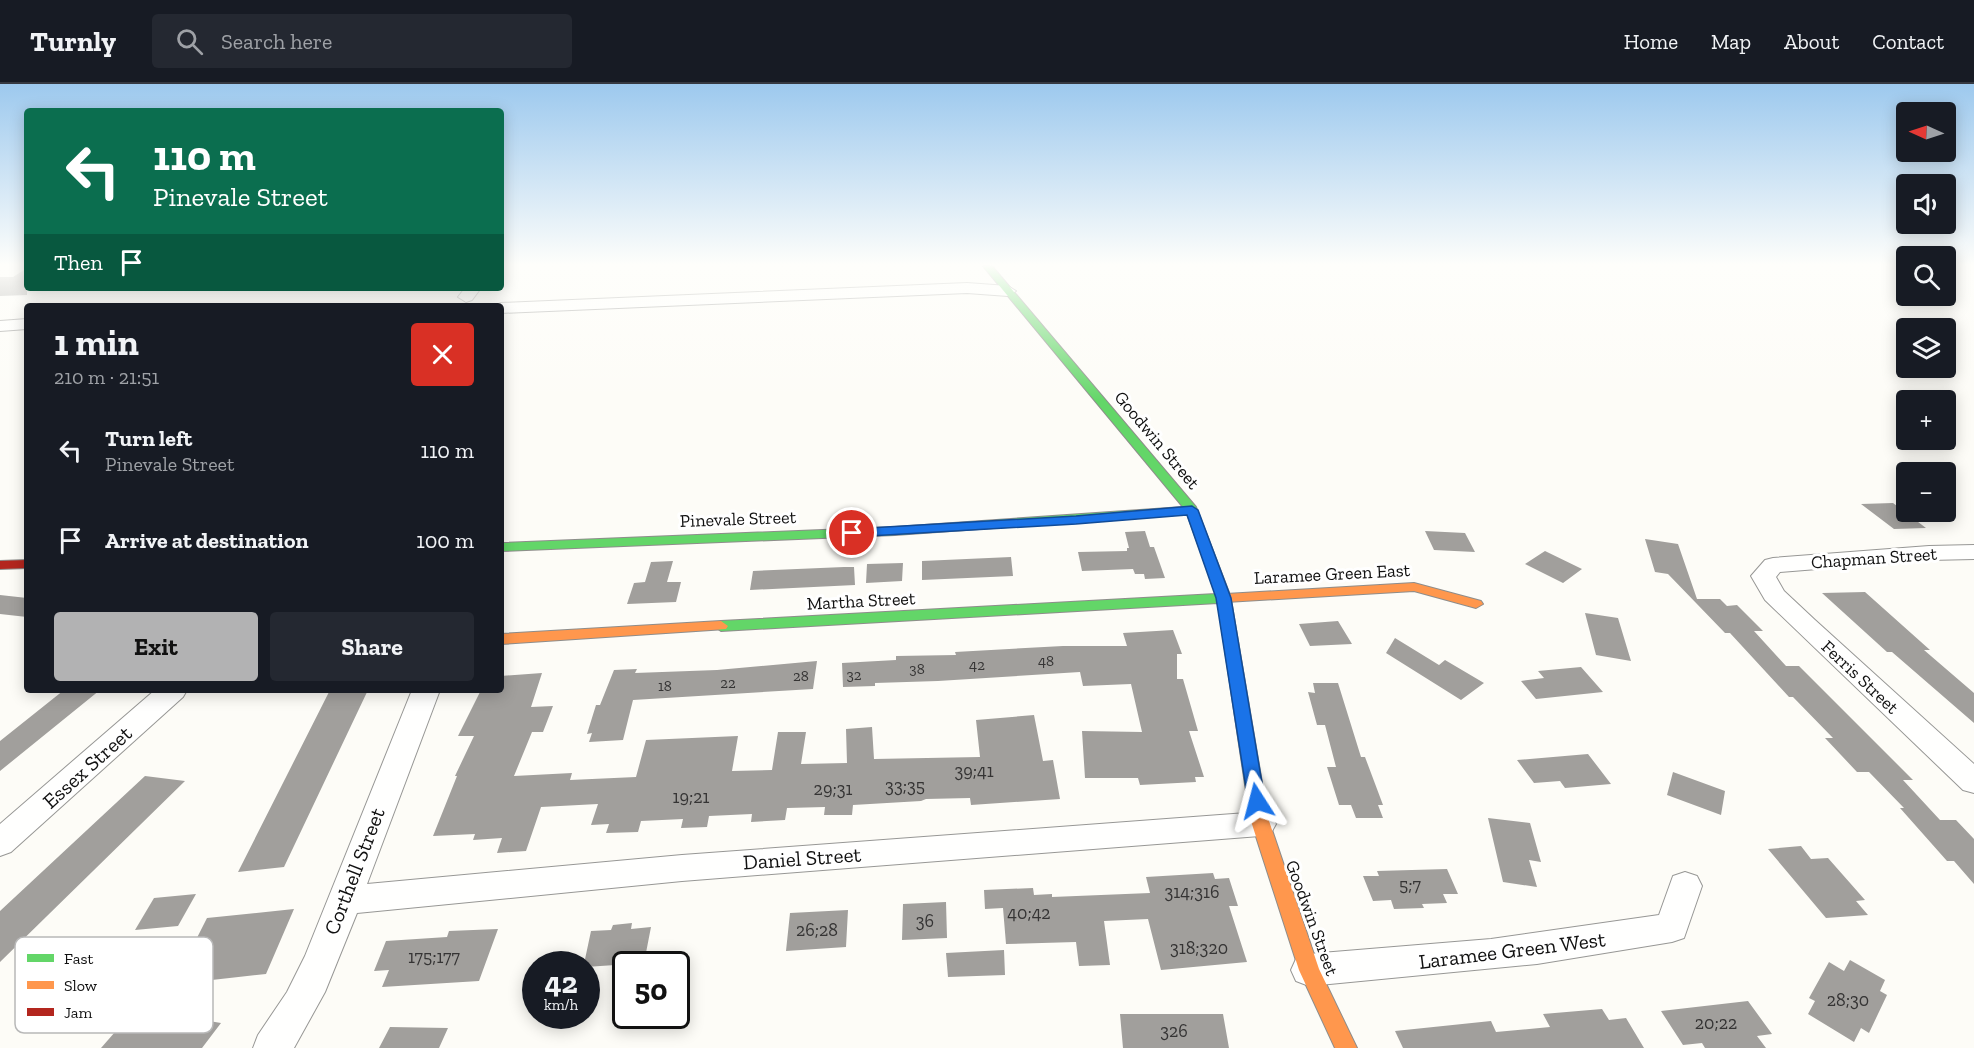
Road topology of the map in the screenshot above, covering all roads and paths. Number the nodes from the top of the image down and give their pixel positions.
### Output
1 (1025, 311) edge
2 (24, 324) edge
3 (0, 326) edge
4 (1192, 510) junction
5 (504, 547) edge
6 (1974, 552) edge
7 (1773, 565) joint
8 (1224, 598) junction
9 (1476, 603) dead end
10 (504, 639) edge
11 (170, 693) edge
12 (425, 693) edge
13 (1974, 782) edge
14 (1260, 824) junction
15 (0, 843) edge
16 (1685, 886) dead end
17 (345, 900) junction
18 (1309, 970) junction
19 (272, 1048) edge
20 (1346, 1048) edge

1 - 4 street, Goodwin Street
2 - 3 street
4 - 5 street, Pinevale Street
4 - 8 street, Goodwin Street
6 - 7 street, Chapman Street
7 - 13 street, Ferris Street
8 - 9 street, Laramee Green East
8 - 10 street, Martha Street
8 - 14 street, Goodwin Street
11 - 15 street, Essex Street
12 - 17 street, Corthell Street
14 - 17 street, Daniel Street
14 - 18 street, Goodwin Street
16 - 18 street, Laramee Green West
17 - 19 street, Corthell Street
18 - 20 street, Goodwin Street

